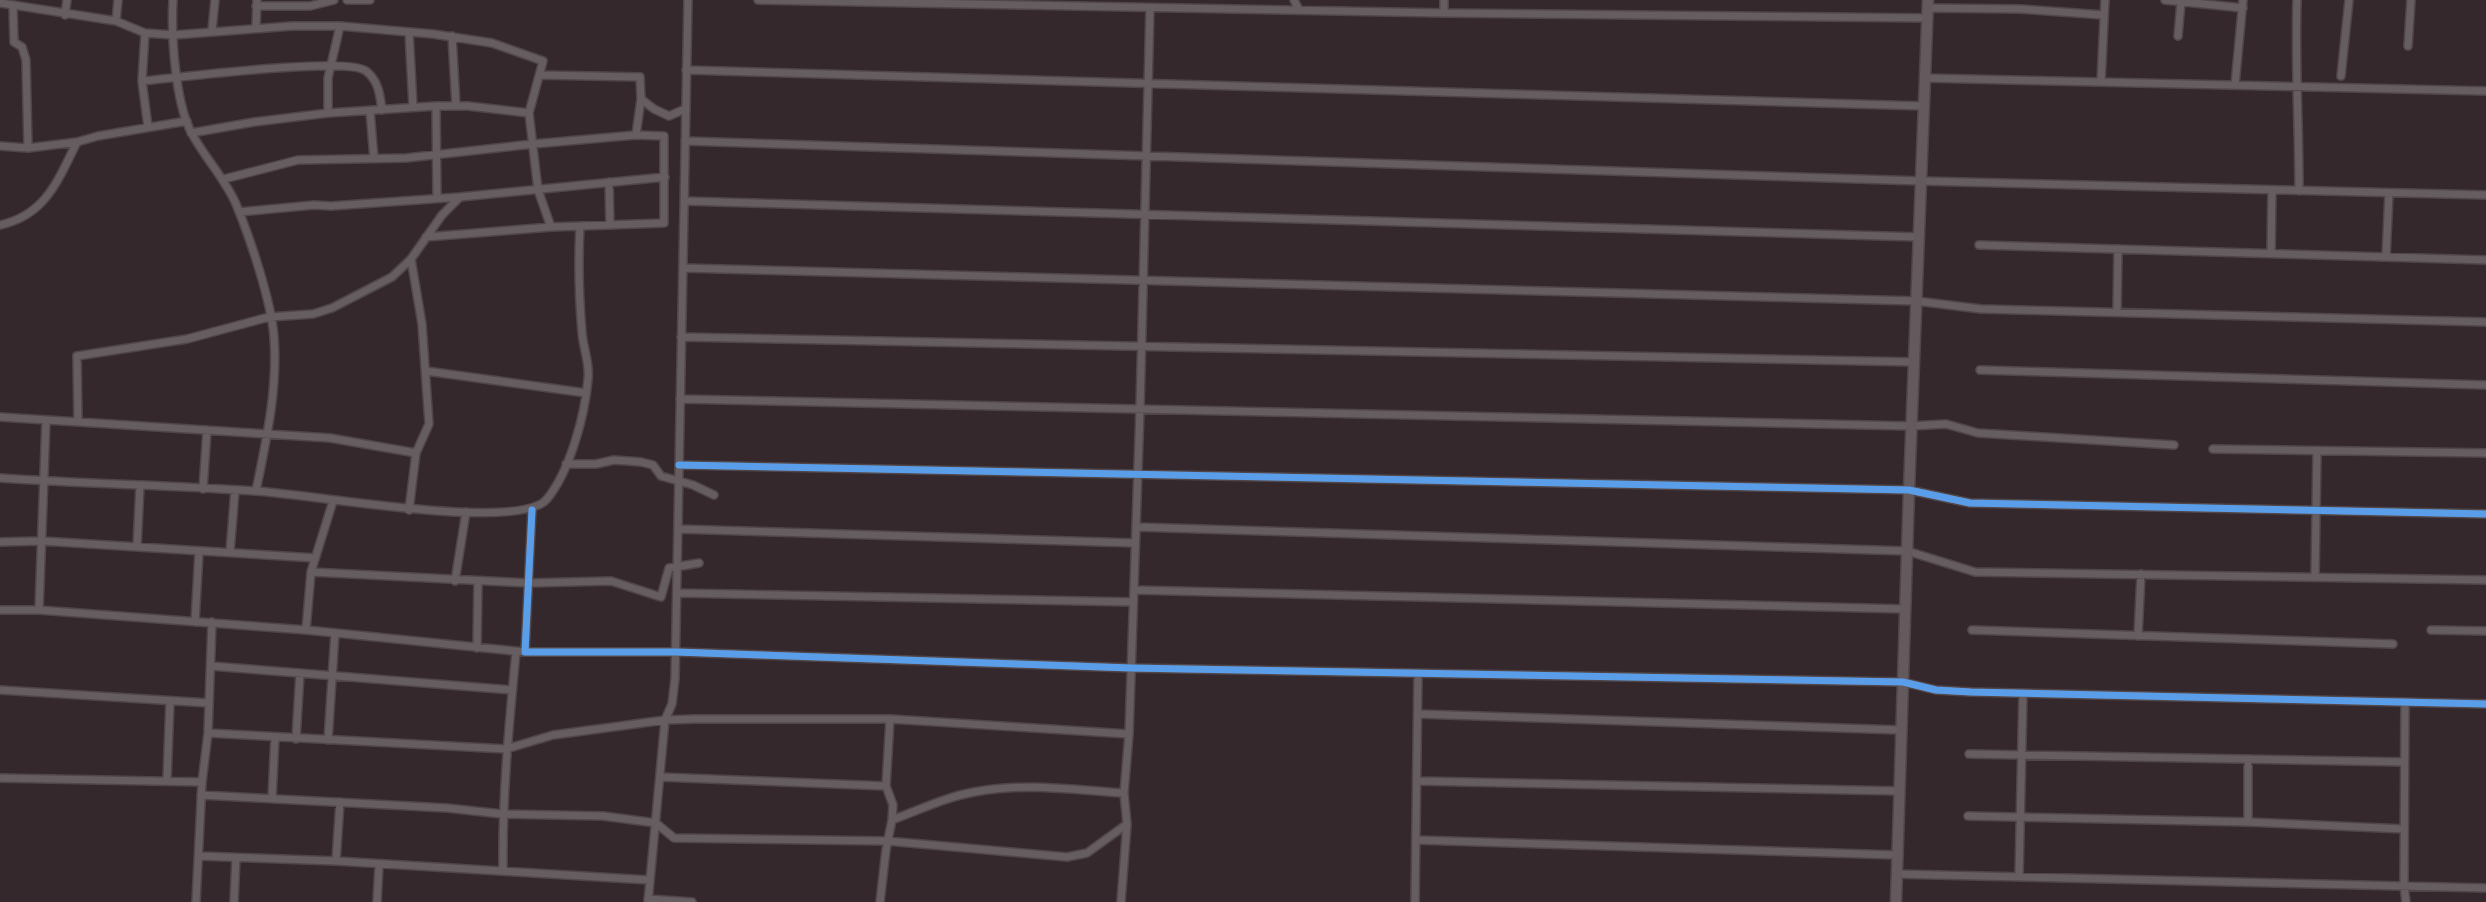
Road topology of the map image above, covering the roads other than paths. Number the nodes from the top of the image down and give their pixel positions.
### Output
1 (67, 0) edge
2 (118, 0) edge
3 (173, 0) edge
4 (215, 0) edge
5 (334, 0) edge
6 (347, 0) edge
7 (370, 0) edge
8 (688, 0) edge
9 (758, 0) edge
10 (1294, 0) edge
11 (1444, 0) edge
12 (2033, 0) edge
13 (2105, 0) edge
14 (2165, 0) edge
15 (2297, 0) edge
16 (2349, 0) edge
17 (2411, 0) edge
18 (2185, 1) edge
19 (0, 3) edge
20 (257, 3) edge
21 (2243, 4) edge
22 (13, 6) junction
23 (1150, 8) junction
24 (1928, 9) edge
25 (1299, 10) junction
26 (2033, 10) junction
27 (1444, 13) junction
28 (65, 15) junction
29 (2104, 15) junction
30 (116, 21) junction
31 (340, 26) junction
32 (256, 28) junction
33 (212, 30) junction
34 (409, 32) junction
35 (145, 33) junction
36 (174, 35) junction
37 (452, 36) junction
38 (2178, 36) dead end
39 (2408, 46) dead end
40 (331, 67) junction
41 (686, 70) junction
42 (540, 75) junction
43 (2341, 76) dead end
44 (177, 77) junction
45 (1925, 78) junction
46 (142, 80) junction
47 (2101, 82) junction
48 (1148, 84) junction
49 (2235, 85) junction
50 (2298, 87) junction
51 (2486, 91) edge
52 (641, 99) junction
53 (436, 106) junction
54 (456, 106) junction
55 (1924, 106) junction
56 (413, 107) junction
57 (685, 109) junction
58 (382, 110) junction
59 (370, 111) junction
60 (328, 113) junction
61 (529, 113) junction
62 (187, 121) junction
63 (148, 127) junction
64 (191, 133) junction
65 (636, 135) junction
66 (685, 141) junction
67 (77, 142) junction
68 (533, 144) junction
69 (0, 146) edge
70 (28, 148) junction
71 (438, 155) junction
72 (1146, 156) junction
73 (374, 159) junction
74 (665, 177) junction
75 (224, 179) junction
76 (1921, 181) junction
77 (609, 182) junction
78 (538, 190) junction
79 (2272, 190) junction
80 (2299, 191) junction
81 (2389, 193) junction
82 (2486, 195) edge
83 (460, 197) junction
84 (437, 198) junction
85 (684, 201) junction
86 (239, 212) junction
87 (1145, 215) junction
88 (0, 225) edge
89 (610, 225) junction
90 (580, 226) junction
91 (551, 227) junction
92 (426, 237) junction
93 (1919, 237) junction
94 (1979, 245) dead end
95 (2118, 249) junction
96 (2271, 253) junction
97 (2386, 257) junction
98 (411, 259) junction
99 (2486, 260) edge
100 (682, 268) junction
101 (1143, 281) junction
102 (1916, 301) junction
103 (2117, 312) junction
104 (270, 317) junction
105 (2486, 322) edge
106 (681, 337) junction
107 (1142, 346) junction
108 (1914, 362) junction
109 (1980, 370) dead end
110 (426, 371) junction
111 (2486, 385) edge
112 (586, 393) junction
113 (680, 399) junction
114 (1140, 409) junction
115 (0, 417) edge
116 (46, 420) junction
117 (78, 422) junction
118 (1911, 426) junction
119 (206, 430) junction
120 (268, 434) junction
121 (2174, 445) dead end
122 (2213, 449) dead end
123 (2317, 451) junction
124 (416, 453) junction
125 (2486, 453) edge
126 (566, 464) junction
127 (679, 465) junction
128 (1138, 474) junction
129 (0, 478) edge
130 (44, 480) junction
131 (679, 481) junction
132 (140, 485) junction
133 (203, 489) junction
134 (235, 490) junction
135 (1909, 490) junction
136 (256, 491) junction
137 (713, 495) dead end
138 (333, 501) junction
139 (409, 510) junction
140 (532, 510) junction
141 (2316, 511) junction
142 (466, 512) junction
143 (2486, 514) edge
144 (1136, 527) junction
145 (678, 529) junction
146 (42, 541) junction
147 (0, 542) edge
148 (1135, 543) junction
149 (137, 547) junction
150 (1907, 551) junction
151 (199, 552) junction
152 (230, 552) junction
153 (315, 558) junction
154 (699, 563) dead end
155 (677, 565) junction
156 (311, 572) junction
157 (2141, 574) junction
158 (2315, 577) junction
159 (2486, 580) edge
160 (455, 581) junction
161 (478, 582) junction
162 (528, 583) junction
163 (1134, 590) junction
164 (677, 593) junction
165 (1133, 602) junction
166 (1905, 609) junction
167 (0, 610) edge
168 (39, 611) junction
169 (195, 622) junction
170 (212, 622) junction
171 (2431, 629) dead end
172 (306, 630) junction
173 (1972, 630) dead end
174 (2486, 631) edge
175 (335, 633) junction
176 (2138, 636) junction
177 (2393, 644) dead end
178 (477, 648) junction
179 (516, 652) junction
180 (526, 652) junction
181 (676, 652) junction
182 (211, 666) junction
183 (1131, 668) junction
184 (300, 673) junction
185 (1418, 675) junction
186 (331, 676) junction
187 (1903, 682) junction
188 (0, 690) edge
189 (512, 690) junction
190 (2022, 693) junction
191 (170, 701) junction
192 (2404, 702) junction
193 (209, 703) junction
194 (2486, 704) edge
195 (1418, 715) junction
196 (890, 719) junction
197 (665, 720) junction
198 (1901, 730) junction
199 (208, 733) junction
200 (1129, 734) junction
201 (275, 737) junction
202 (296, 738) junction
203 (328, 740) junction
204 (506, 749) junction
205 (1969, 754) dead end
206 (2021, 755) junction
207 (2248, 760) junction
208 (2404, 762) junction
209 (660, 777) junction
210 (0, 778) edge
211 (167, 780) junction
212 (1417, 781) junction
213 (202, 782) junction
214 (886, 786) junction
215 (1899, 791) junction
216 (1125, 793) junction
217 (201, 795) junction
218 (272, 799) junction
219 (340, 802) junction
220 (502, 814) junction
221 (1968, 816) dead end
222 (2020, 817) junction
223 (892, 820) junction
224 (2248, 822) junction
225 (656, 823) junction
226 (1126, 824) junction
227 (2404, 829) junction
228 (1416, 840) junction
229 (887, 841) junction
230 (1897, 855) junction
231 (199, 856) junction
232 (236, 858) junction
233 (336, 861) junction
234 (379, 865) junction
235 (503, 871) junction
236 (1896, 874) junction
237 (2019, 877) junction
238 (649, 880) junction
239 (2404, 886) junction
240 (2486, 888) edge
241 (648, 900) edge
242 (196, 902) edge
243 (234, 902) edge
244 (377, 902) edge
245 (691, 902) edge
246 (880, 902) edge
247 (1121, 902) edge
248 (1415, 902) edge
249 (1896, 902) edge
250 (2406, 902) edge

1 - 28 street
2 - 30 street
3 - 36 street
4 - 33 street
5 - 20 street
6 - 7 street
8 - 41 street
9 - 23 street
10 - 25 street
11 - 27 street
12 - 26 street
13 - 29 street
14 - 18 street
15 - 50 street
16 - 43 street
17 - 39 street
18 - 21 street
18 - 38 street
19 - 22 street
20 - 32 street
21 - 49 street
22 - 28 street
22 - 70 street
23 - 25 street
23 - 48 street
24 - 26 street
24 - 27 street
24 - 45 street
25 - 27 street
26 - 29 street
28 - 30 street
29 - 47 street
30 - 35 street
31 - 32 street
31 - 34 street
31 - 40 street
32 - 33 street
33 - 36 street
34 - 37 street
34 - 56 street
35 - 36 street
35 - 46 street
36 - 44 street
37 - 42 street
37 - 54 street
40 - 44 street
40 - 58 street
40 - 60 street
41 - 48 street
41 - 57 street
42 - 52 street
42 - 61 street
44 - 46 street
44 - 62 street
45 - 47 street
45 - 55 street
46 - 63 street
47 - 49 street
48 - 55 street
48 - 72 street
49 - 50 street
50 - 51 street
50 - 80 street
52 - 57 street
52 - 65 street
53 - 54 street
53 - 56 street
53 - 71 street
54 - 61 street
55 - 76 street
56 - 58 street
57 - 66 street
58 - 59 street
59 - 60 street
59 - 73 street
60 - 64 street
61 - 68 street
62 - 63 street
62 - 64 street
63 - 67 street
64 - 75 street
65 - 68 street
65 - 74 street
66 - 72 street
66 - 85 street
67 - 70 street
67 - 88 street
68 - 71 street
68 - 78 street
69 - 70 street
71 - 73 street
71 - 84 street
72 - 76 street
72 - 87 street
73 - 75 street
74 - 77 street
74 - 89 street
75 - 86 street
76 - 79 street
76 - 93 street
77 - 78 street
77 - 89 street
78 - 83 street
78 - 91 street
79 - 80 street
79 - 96 street
80 - 81 street
81 - 82 street
81 - 97 street
83 - 84 street
83 - 92 street
84 - 86 street
85 - 87 street
85 - 100 street
86 - 104 street
87 - 93 street
87 - 101 street
89 - 90 street
90 - 91 street
90 - 112 street
91 - 92 street
92 - 98 street
93 - 102 street
94 - 95 street
95 - 96 street
95 - 103 street
96 - 97 street
97 - 99 street
98 - 104 street
98 - 110 street
100 - 101 street
100 - 106 street
101 - 102 street
101 - 107 street
102 - 103 street
102 - 108 street
103 - 105 street
104 - 117 street
104 - 120 street
106 - 107 street
106 - 113 street
107 - 108 street
107 - 114 street
108 - 118 street
109 - 111 street
110 - 112 street
110 - 124 street
112 - 126 street
113 - 114 street
113 - 127 street
114 - 118 street
114 - 128 street
115 - 116 street
116 - 117 street
116 - 130 street
117 - 119 street
118 - 121 street
118 - 135 street
119 - 120 street
119 - 133 street
120 - 124 street
120 - 136 street
122 - 123 street
123 - 125 street
123 - 141 street
124 - 139 street
126 - 131 street
126 - 140 street
127 - 128 street
127 - 131 street
128 - 135 street
128 - 144 street
129 - 130 street
130 - 132 street
130 - 146 street
131 - 137 street
131 - 145 street
132 - 133 street
132 - 149 street
133 - 134 street
134 - 136 street
134 - 152 street
135 - 141 street
135 - 150 street
136 - 138 street
138 - 139 street
138 - 153 street
139 - 142 street
140 - 142 street
140 - 162 street
141 - 143 street
141 - 158 street
142 - 160 street
144 - 148 street
144 - 150 street
145 - 148 street
145 - 155 street
146 - 147 street
146 - 149 street
146 - 168 street
148 - 163 street
149 - 151 street
150 - 157 street
150 - 166 street
151 - 152 street
151 - 169 street
152 - 153 street
153 - 156 street
154 - 155 street
155 - 162 street
155 - 164 street
156 - 160 street
156 - 172 street
157 - 158 street
157 - 176 street
158 - 159 street
160 - 161 street
161 - 162 street
161 - 178 street
162 - 180 street
163 - 165 street
163 - 166 street
164 - 165 street
164 - 181 street
165 - 183 street
166 - 187 street
167 - 168 street
168 - 169 street
169 - 170 street
170 - 172 street
170 - 182 street
171 - 174 street
172 - 175 street
173 - 176 street
175 - 178 street
175 - 186 street
176 - 177 street
178 - 179 street
179 - 180 street
179 - 189 street
180 - 181 street
181 - 183 street
181 - 197 street
182 - 184 street
182 - 193 street
183 - 185 street
183 - 200 street
184 - 186 street
184 - 202 street
185 - 187 street
185 - 195 street
186 - 189 street
186 - 203 street
187 - 190 street
187 - 198 street
188 - 191 street
189 - 204 street
190 - 192 street
190 - 206 street
191 - 193 street
191 - 211 street
192 - 194 street
192 - 208 street
193 - 199 street
195 - 198 street
195 - 212 street
196 - 197 street
196 - 200 street
196 - 214 street
197 - 204 street
197 - 209 street
198 - 215 street
199 - 201 street
199 - 213 street
200 - 216 street
201 - 202 street
201 - 218 street
202 - 203 street
203 - 204 street
204 - 220 street
205 - 206 street
206 - 207 street
206 - 222 street
207 - 208 street
207 - 224 street
208 - 227 street
209 - 214 street
209 - 225 street
210 - 211 street
211 - 213 street
212 - 215 street
212 - 228 street
213 - 217 street
214 - 223 street
215 - 230 street
216 - 223 street
216 - 226 street
217 - 218 street
217 - 231 street
218 - 219 street
219 - 220 street
219 - 233 street
220 - 225 street
220 - 235 street
221 - 222 street
222 - 224 street
222 - 237 street
223 - 229 street
224 - 227 street
225 - 229 street
225 - 238 street
226 - 229 street
226 - 247 street
227 - 239 street
228 - 230 street
228 - 248 street
229 - 246 street
230 - 236 street
231 - 232 street
231 - 242 street
232 - 233 street
232 - 243 street
233 - 234 street
234 - 235 street
234 - 244 street
235 - 238 street
236 - 237 street
236 - 249 street
237 - 239 street
238 - 241 street
239 - 240 street
239 - 250 street
241 - 245 street

